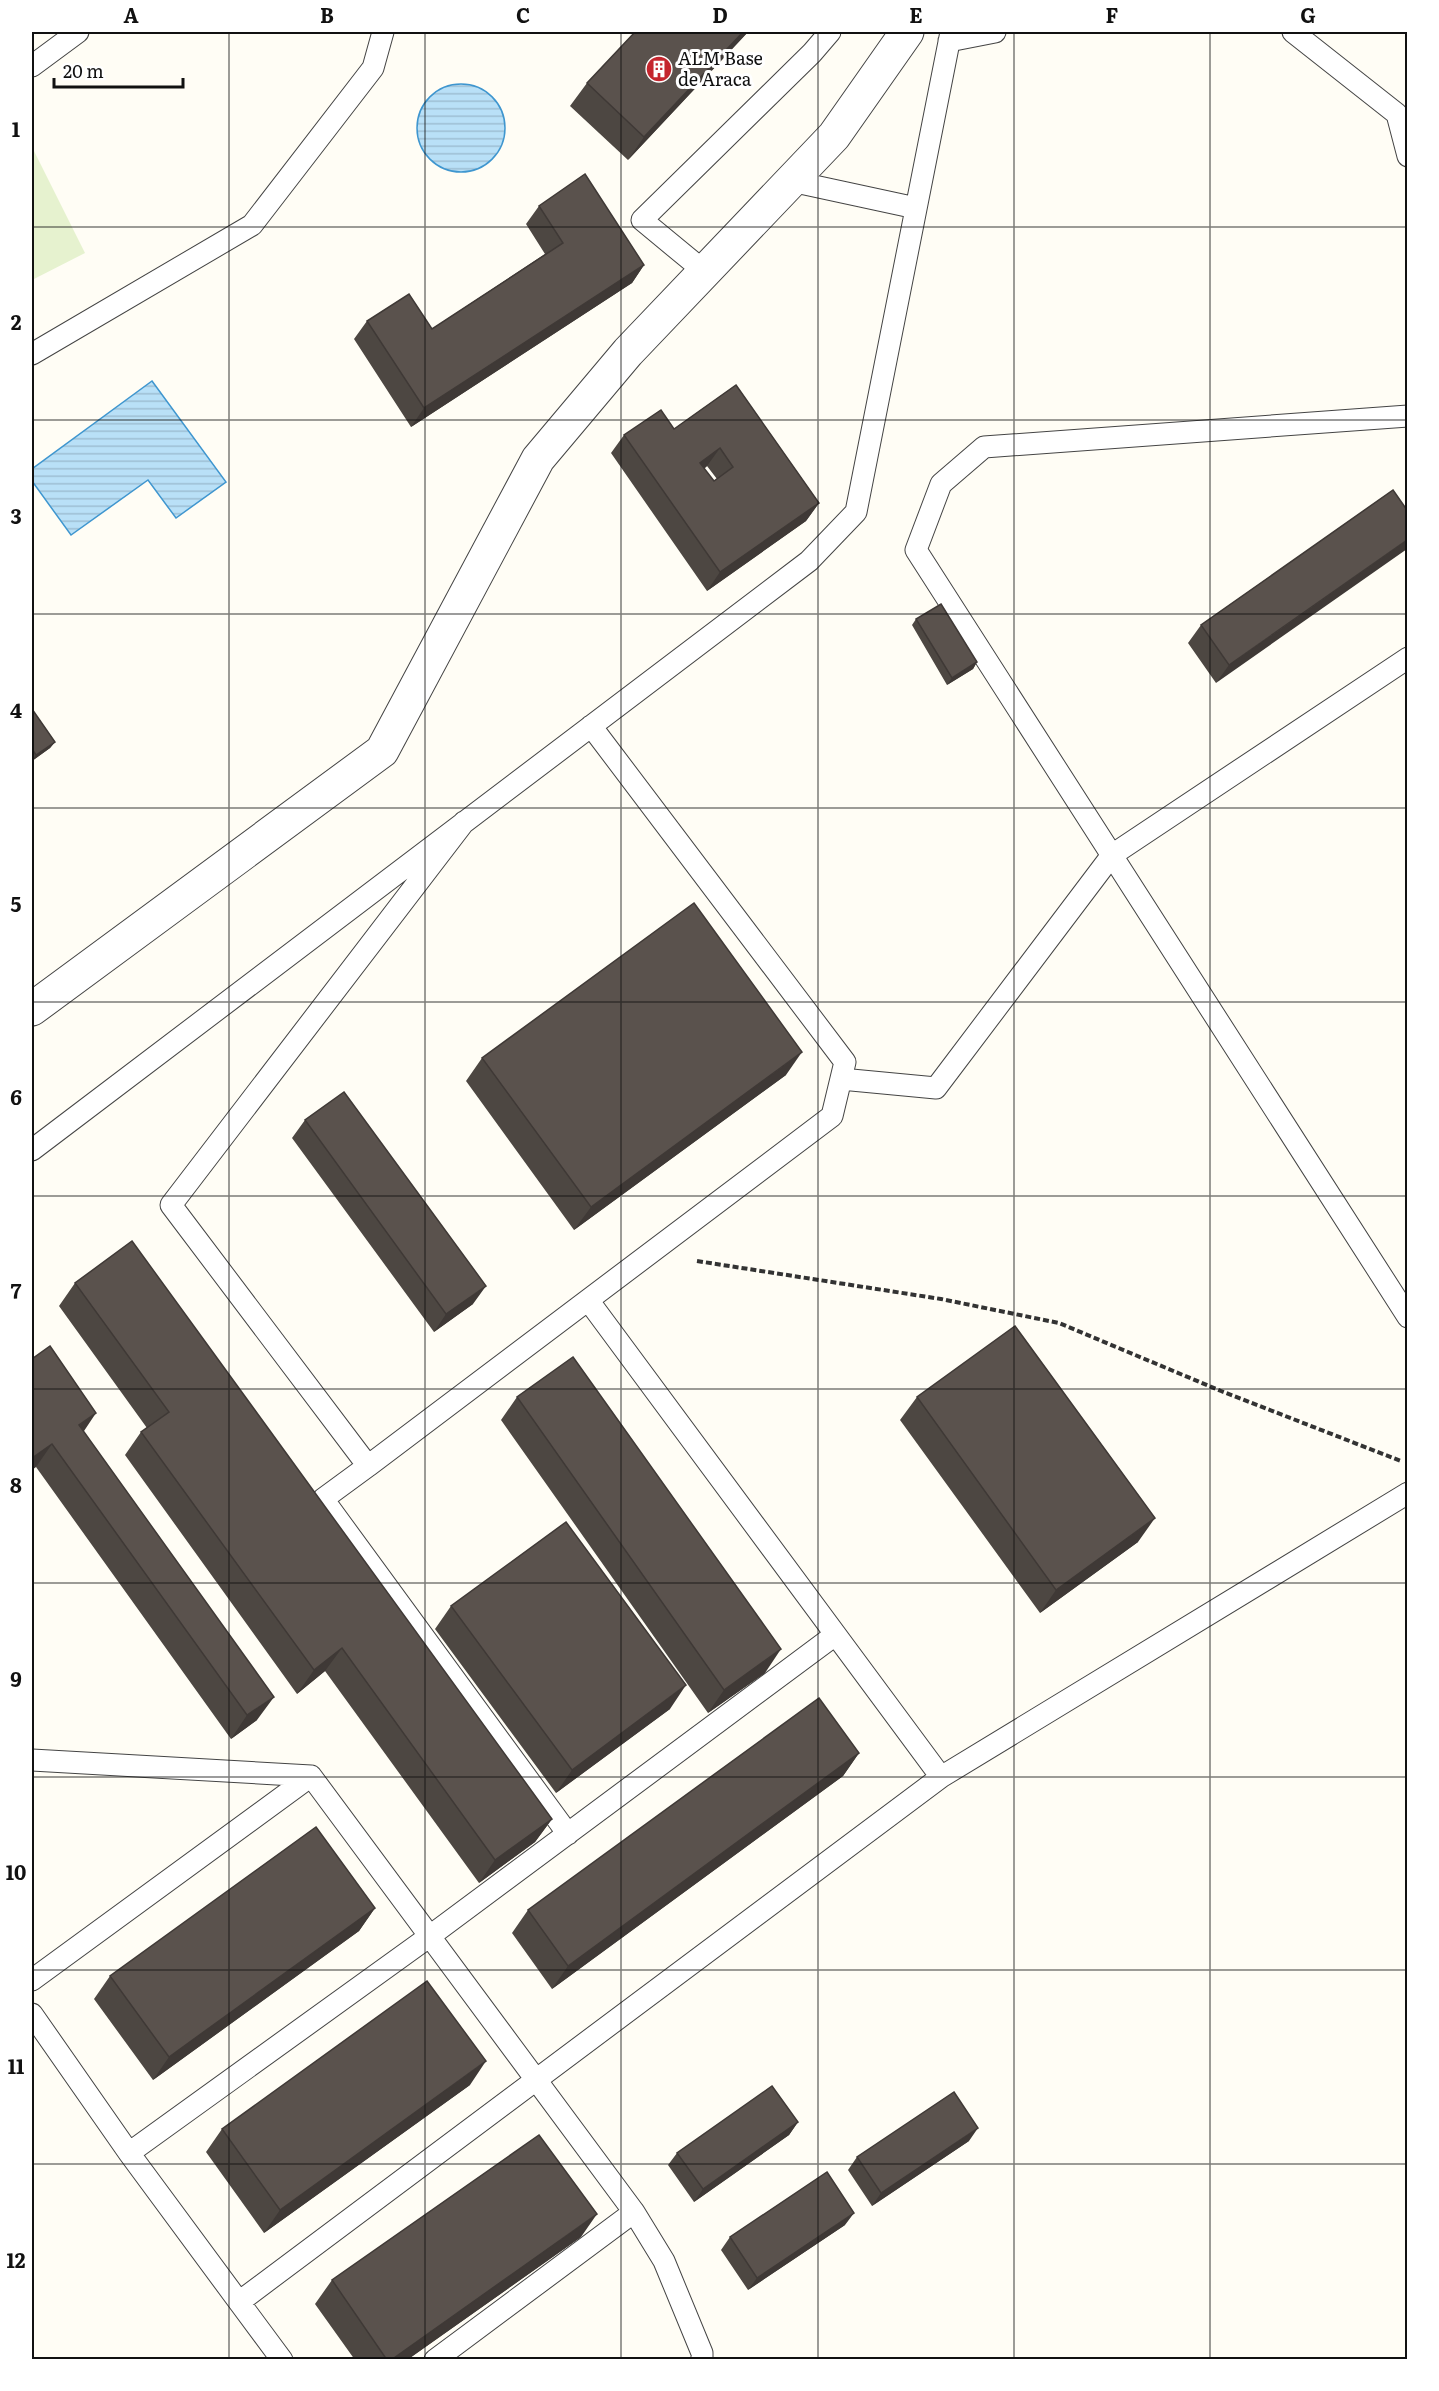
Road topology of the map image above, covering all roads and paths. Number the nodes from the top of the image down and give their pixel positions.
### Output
1 (78, 32) edge
2 (383, 32) edge
3 (830, 32) edge
4 (907, 32) edge
5 (995, 32) edge
6 (1293, 32) edge
7 (950, 36) edge
8 (32, 66) edge
9 (1407, 156) edge
10 (791, 181) junction
11 (916, 208) junction
12 (705, 272) junction
13 (32, 354) edge
14 (1407, 416) edge
15 (1407, 658) edge
16 (591, 726) junction
17 (464, 822) junction
18 (1112, 855) junction
19 (32, 1009) edge
20 (841, 1079) junction
21 (32, 1150) edge
22 (650, 1253) junction
23 (588, 1300) junction
24 (1407, 1317) edge
25 (1407, 1463) edge
26 (368, 1466) junction
27 (1407, 1493) edge
28 (836, 1635) junction
29 (32, 1760) edge
30 (311, 1776) junction
31 (941, 1777) junction
32 (568, 1834) junction
33 (430, 1936) junction
34 (32, 1980) edge
35 (32, 2014) edge
36 (535, 2079) junction
37 (129, 2153) junction
38 (634, 2212) junction
39 (239, 2302) junction
40 (704, 2357) edge
41 (282, 2360) edge
42 (435, 2360) edge

1 - 8 lane
2 - 13 lane
3 - 12 lane
4 - 10 street
5 - 7 lane
6 - 9 lane
7 - 11 lane
10 - 11 lane
10 - 12 street
11 - 16 lane
12 - 19 street
14 - 18 lane
15 - 18 lane
16 - 17 lane
16 - 20 lane
17 - 21 lane
17 - 26 lane
18 - 20 lane
18 - 24 lane
20 - 22 lane
22 - 23 lane
22 - 25 path
23 - 26 lane
23 - 28 lane
26 - 32 lane
27 - 31 lane
28 - 31 lane
28 - 32 lane
29 - 30 lane
30 - 33 lane
30 - 34 lane
31 - 36 lane
32 - 33 lane
33 - 36 lane
33 - 37 lane
35 - 37 lane
36 - 38 lane
36 - 39 lane
37 - 39 lane
38 - 40 lane
38 - 42 lane
39 - 41 lane

